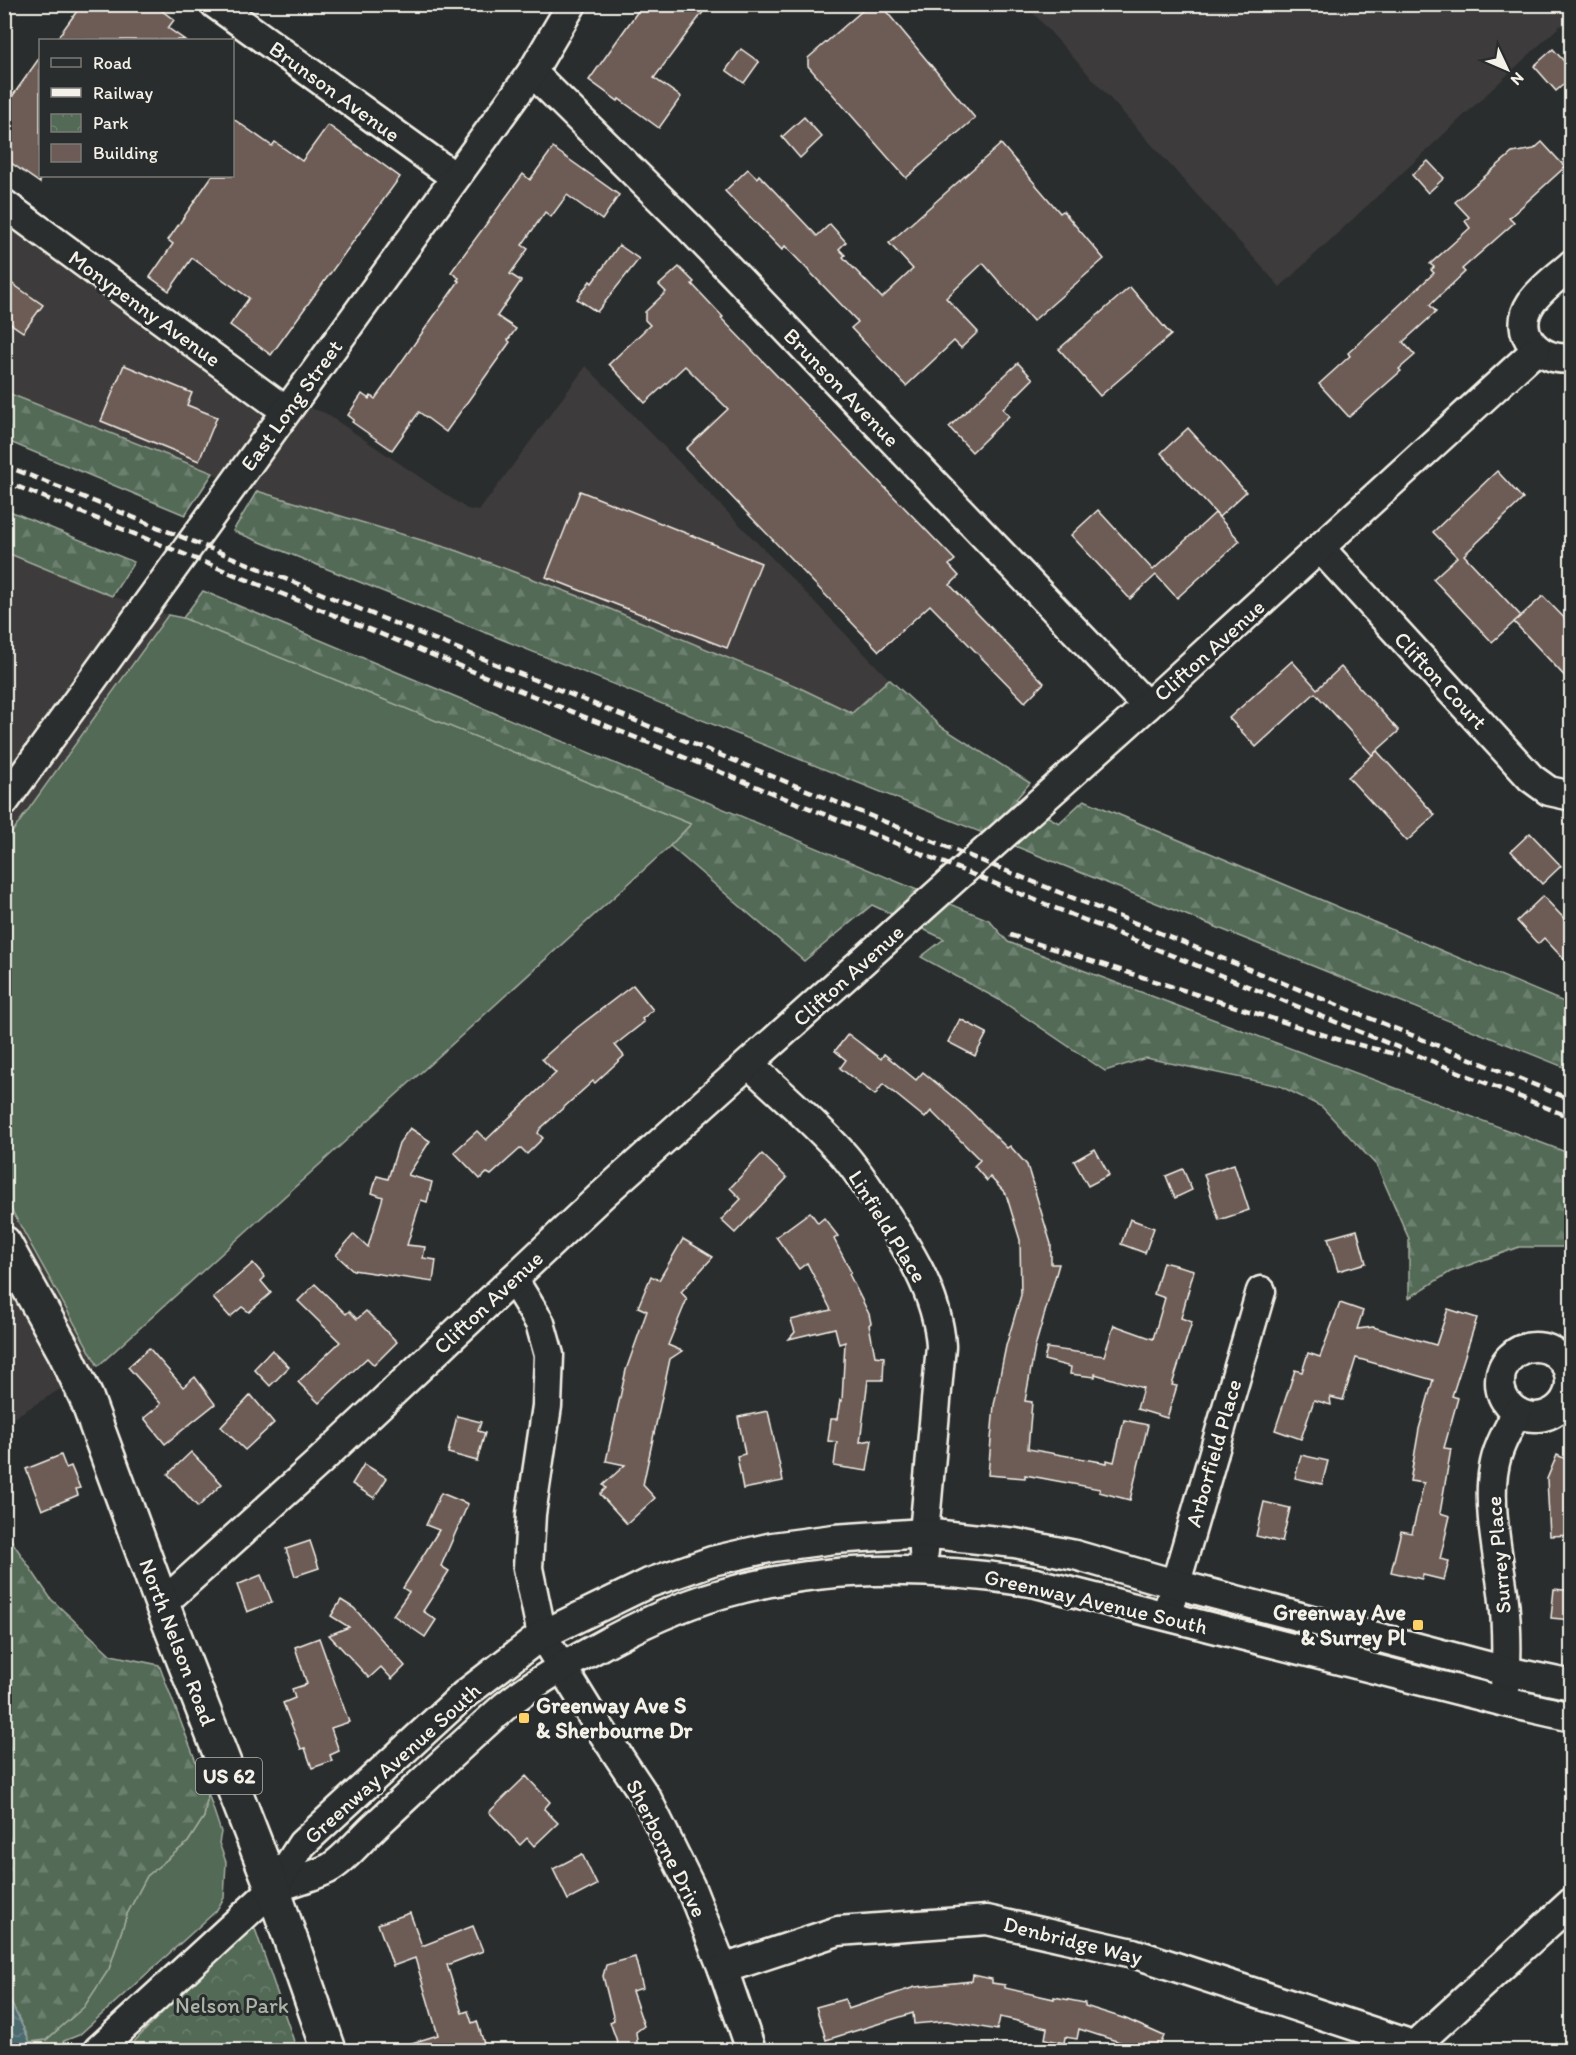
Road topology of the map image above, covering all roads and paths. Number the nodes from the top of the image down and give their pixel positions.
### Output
1 (215, 4) edge
2 (572, 4) edge
3 (532, 72) junction
4 (455, 177) junction
5 (4, 204) edge
6 (1572, 264) edge
7 (1536, 350) junction
8 (1572, 358) edge
9 (286, 411) junction
10 (1320, 548) junction
11 (1147, 706) junction
12 (1572, 796) edge
13 (4, 802) edge
14 (749, 1064) junction
15 (4, 1243) edge
16 (513, 1279) junction
17 (1261, 1291) dead end
18 (1517, 1412) dead end
19 (924, 1533) junction
20 (925, 1570) junction
21 (1175, 1584) junction
22 (162, 1604) junction
23 (1166, 1615) junction
24 (542, 1635) junction
25 (562, 1667) junction
26 (1506, 1671) junction
27 (1572, 1685) edge
28 (1504, 1702) junction
29 (1572, 1717) edge
30 (273, 1889) junction
31 (1572, 1902) edge
32 (723, 1970) junction
33 (1413, 2048) edge
34 (98, 2050) edge
35 (329, 2050) edge
36 (751, 2050) edge

1 - 4 street, Brunson Avenue
2 - 3 street, East Long Street
3 - 4 street, East Long Street
3 - 11 street, Brunson Avenue
4 - 9 street, East Long Street
5 - 9 street, Monypenny Avenue
6 - 7 street
7 - 8 street
7 - 10 street, Clifton Avenue
9 - 13 street, East Long Street
10 - 11 street, Clifton Avenue
10 - 12 street, Clifton Court
11 - 14 street, Clifton Avenue
14 - 16 street, Clifton Avenue
14 - 19 street, Linfield Place
15 - 22 main road, North Nelson Road / US 62
16 - 22 street, Clifton Avenue
16 - 24 street, Sherborne Drive
17 - 21 street, Arborfield Place
18 - 26 street, Surrey Place
19 - 20 street, Linfield Place
19 - 21 street, Greenway Avenue South
19 - 24 street, Greenway Avenue South
20 - 23 street, Greenway Avenue South
20 - 25 street, Greenway Avenue South
21 - 23 street, Arborfield Place
21 - 26 street, Greenway Avenue South
22 - 30 main road, North Nelson Road / US 62
23 - 28 street, Greenway Avenue South
24 - 25 street, Sherborne Drive
24 - 30 street, Greenway Avenue South
25 - 30 street, Greenway Avenue South
25 - 32 street, Sherborne Drive
26 - 27 street, Greenway Avenue South
26 - 28 street, Surrey Place
28 - 29 street, Greenway Avenue South
30 - 34 street
30 - 35 main road, North Nelson Road / US 62
31 - 33 street
32 - 33 street, Denbridge Way
32 - 36 street, Sherborne Drive

